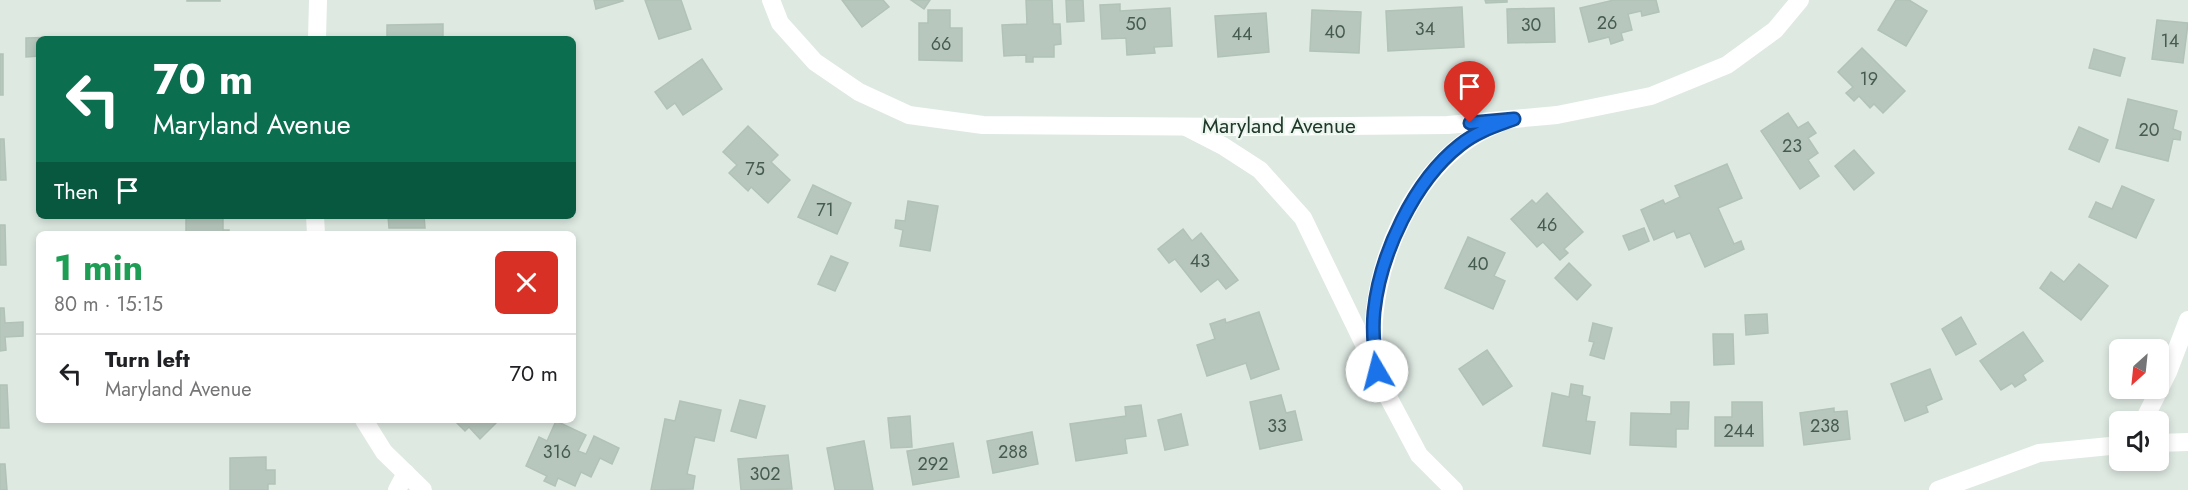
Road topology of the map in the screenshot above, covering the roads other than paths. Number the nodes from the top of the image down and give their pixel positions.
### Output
1 (318, 0) edge
2 (771, 0) edge
3 (1800, 0) edge
4 (317, 36) edge
5 (1514, 119) junction
6 (1184, 126) junction
7 (2188, 320) edge
8 (1377, 371) junction
9 (2148, 411) edge
10 (366, 423) edge
11 (2188, 442) edge
12 (2169, 443) edge
13 (2109, 446) edge
14 (406, 473) junction
15 (397, 490) edge
16 (423, 490) edge
17 (1454, 490) edge
18 (1938, 490) edge

1 - 4 street
2 - 6 street, Maryland Avenue
3 - 5 street, Maryland Avenue
5 - 6 street, Maryland Avenue
5 - 8 street
6 - 8 street
7 - 9 street
8 - 17 street
10 - 14 street
11 - 12 street
13 - 18 street
14 - 15 street
14 - 16 street

